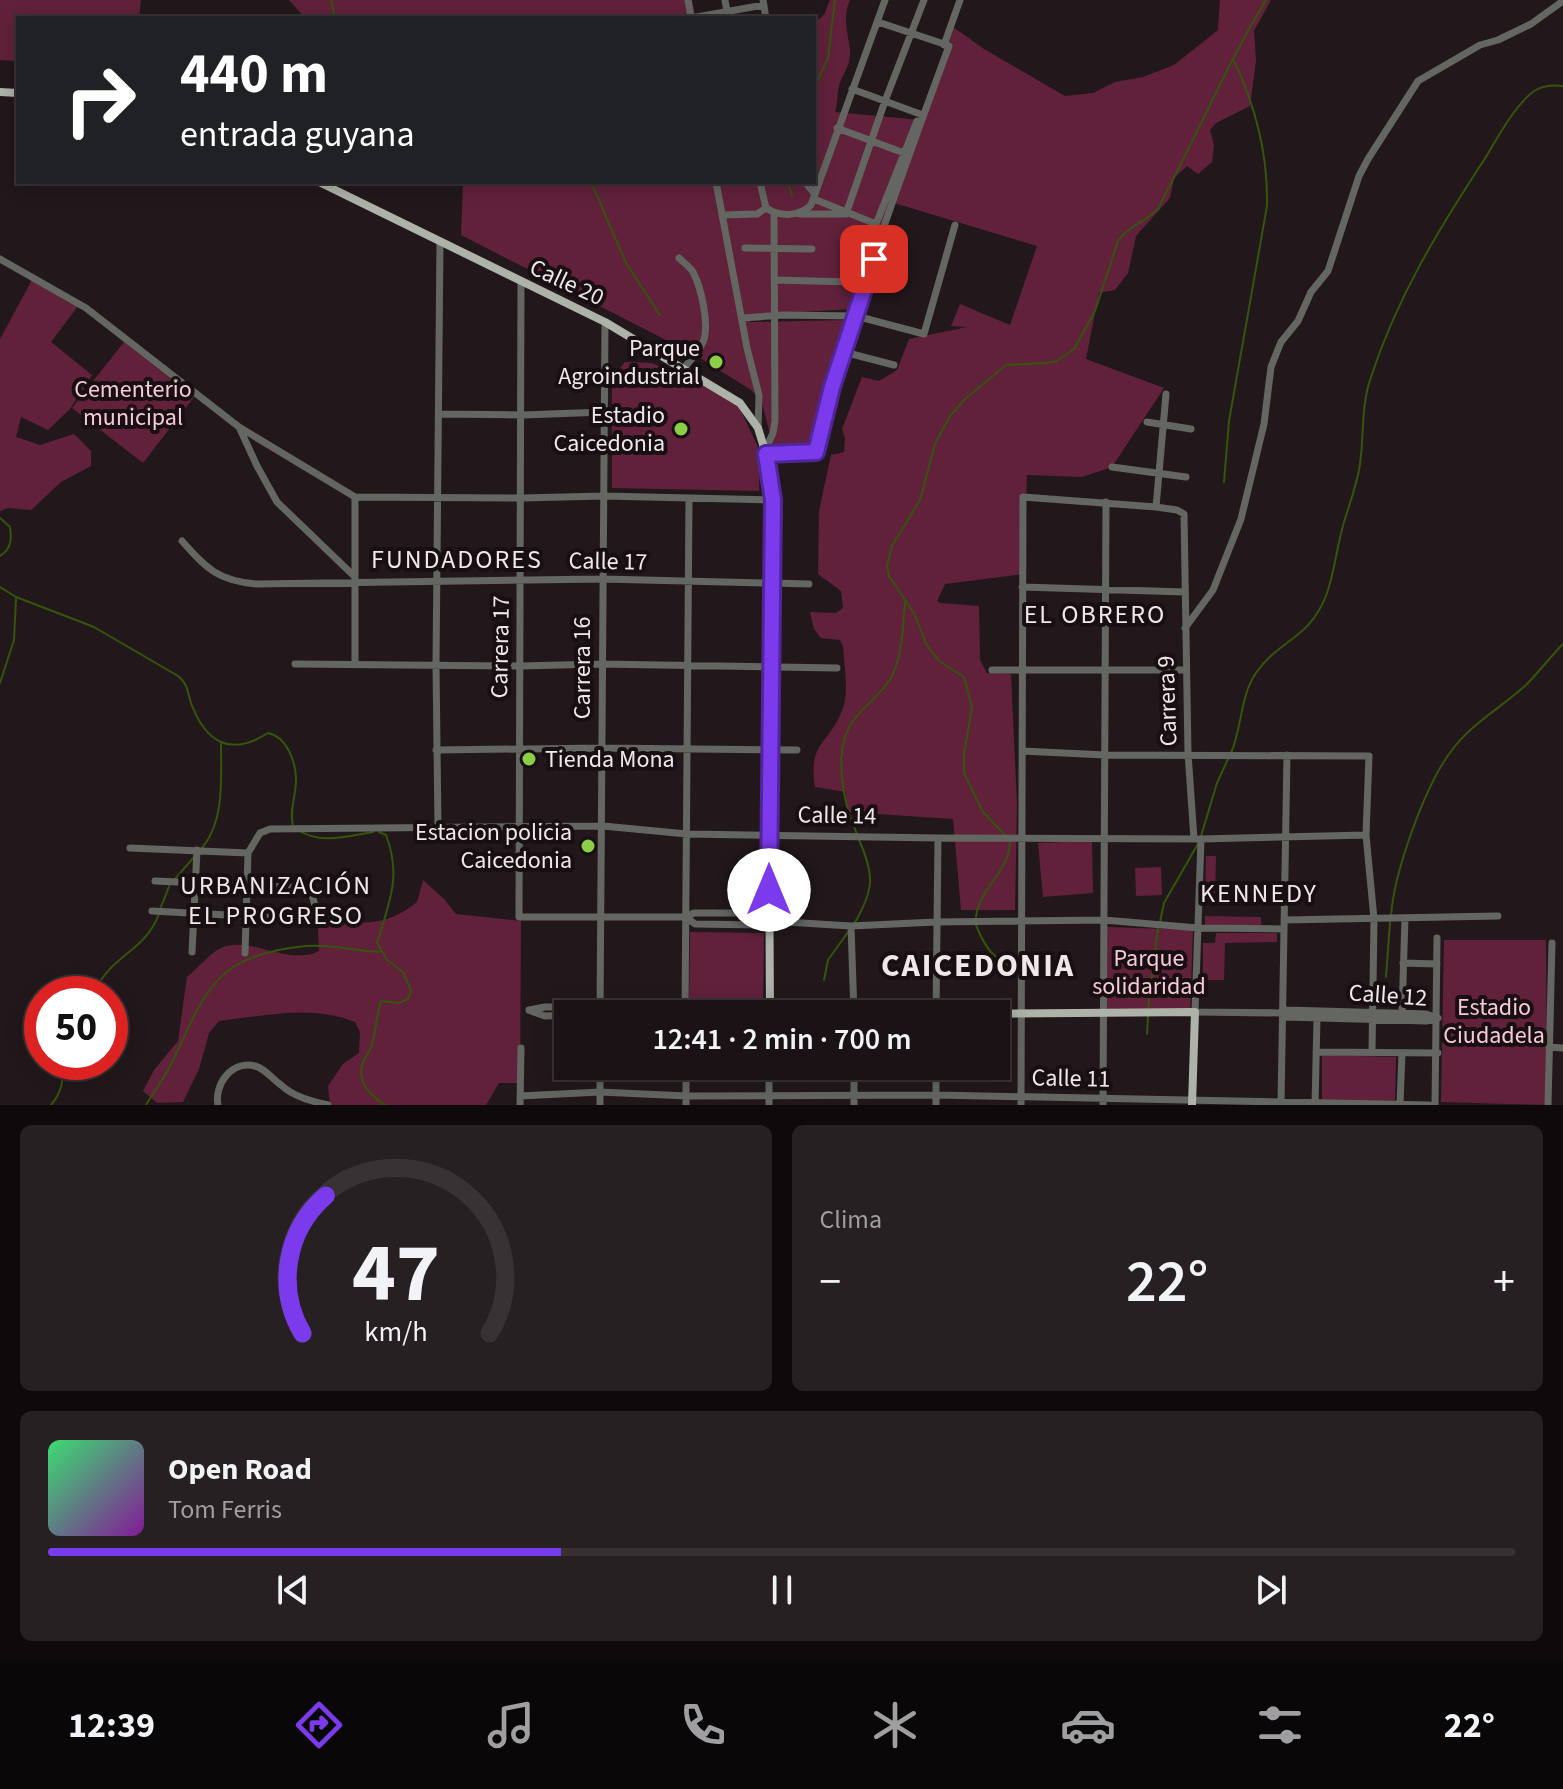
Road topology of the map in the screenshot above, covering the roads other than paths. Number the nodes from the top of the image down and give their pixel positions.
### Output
1 (725, 0) edge
2 (885, 0) edge
3 (924, 0) edge
4 (960, 0) edge
5 (1563, 1) edge
6 (764, 3) edge
7 (728, 15) edge
8 (878, 22) junction
9 (911, 33) junction
10 (944, 44) junction
11 (852, 89) junction
12 (885, 101) junction
13 (920, 114) junction
14 (837, 128) junction
15 (871, 140) junction
16 (904, 153) junction
17 (816, 173) edge
18 (323, 184) edge
19 (716, 184) edge
20 (812, 184) edge
21 (760, 186) edge
22 (814, 196) junction
23 (770, 211) junction
24 (798, 214) junction
25 (846, 214) junction
26 (722, 215) junction
27 (955, 225) dead end
28 (440, 242) junction
29 (745, 248) dead end
30 (776, 248) junction
31 (812, 249) dead end
32 (679, 258) dead end
33 (0, 259) edge
34 (776, 280) junction
35 (851, 282) dead end
36 (521, 283) junction
37 (776, 316) junction
38 (856, 316) junction
39 (743, 318) junction
40 (605, 322) junction
41 (844, 352) junction
42 (894, 365) dead end
43 (684, 368) junction
44 (1166, 394) dead end
45 (605, 412) junction
46 (439, 414) junction
47 (523, 415) junction
48 (1147, 422) dead end
49 (1162, 424) junction
50 (239, 427) junction
51 (758, 428) junction
52 (1191, 429) dead end
53 (765, 452) junction
54 (1112, 467) dead end
55 (1157, 473) junction
56 (1186, 477) dead end
57 (604, 496) junction
58 (355, 497) junction
59 (438, 497) junction
60 (522, 498) junction
61 (689, 499) junction
62 (773, 500) junction
63 (1106, 502) junction
64 (1156, 507) junction
65 (182, 541) dead end
66 (354, 579) junction
67 (603, 579) junction
68 (437, 581) junction
69 (521, 582) junction
70 (687, 583) junction
71 (771, 583) junction
72 (809, 584) dead end
73 (1022, 587) junction
74 (1105, 588) junction
75 (1185, 592) junction
76 (1185, 628) junction
77 (295, 664) dead end
78 (601, 664) junction
79 (355, 665) junction
80 (436, 665) junction
81 (520, 666) junction
82 (688, 667) junction
83 (772, 668) junction
84 (837, 668) dead end
85 (992, 670) dead end
86 (1022, 670) junction
87 (1105, 670) junction
88 (1186, 670) junction
89 (603, 748) junction
90 (436, 750) junction
91 (687, 750) junction
92 (770, 750) junction
93 (797, 750) dead end
94 (519, 751) junction
95 (1022, 751) junction
96 (1188, 753) junction
97 (1105, 755) junction
98 (1287, 755) junction
99 (603, 826) junction
100 (438, 827) junction
101 (520, 828) junction
102 (769, 833) junction
103 (687, 834) junction
104 (1366, 835) junction
105 (1021, 837) junction
106 (1104, 837) junction
107 (938, 838) junction
108 (1286, 838) junction
109 (1197, 839) junction
110 (130, 848) dead end
111 (197, 850) junction
112 (248, 853) junction
113 (155, 881) dead end
114 (196, 884) junction
115 (247, 887) junction
116 (152, 911) dead end
117 (194, 915) junction
118 (246, 916) junction
119 (1498, 916) dead end
120 (686, 917) junction
121 (601, 918) junction
122 (1405, 918) junction
123 (769, 919) junction
124 (1374, 919) junction
125 (1104, 920) junction
126 (1020, 921) junction
127 (936, 922) junction
128 (1284, 924) junction
129 (851, 926) junction
130 (1198, 928) junction
131 (1437, 938) dead end
132 (1552, 943) dead end
133 (192, 952) dead end
134 (245, 953) dead end
135 (1403, 963) junction
136 (1437, 964) junction
137 (599, 1000) edge
138 (686, 1000) edge
139 (769, 1000) edge
140 (854, 1000) edge
141 (936, 1000) edge
142 (554, 1007) edge
143 (1195, 1012) junction
144 (1104, 1013) junction
145 (1283, 1013) junction
146 (1402, 1013) junction
147 (1010, 1014) edge
148 (1021, 1014) junction
149 (554, 1016) edge
150 (1372, 1016) junction
151 (1317, 1018) junction
152 (1438, 1018) junction
153 (1549, 1047) junction
154 (521, 1048) dead end
155 (1563, 1048) edge
156 (1316, 1052) junction
157 (1372, 1052) junction
158 (1402, 1053) junction
159 (1438, 1053) junction
160 (600, 1080) edge
161 (686, 1080) edge
162 (769, 1080) edge
163 (854, 1080) edge
164 (936, 1080) edge
165 (600, 1092) junction
166 (936, 1095) junction
167 (687, 1100) edge
168 (520, 1101) edge
169 (769, 1101) edge
170 (854, 1101) edge
171 (1021, 1101) edge
172 (1103, 1101) edge
173 (1192, 1102) edge
174 (1281, 1103) edge
175 (1315, 1104) edge
176 (1368, 1104) edge
177 (1400, 1104) edge
178 (218, 1105) edge
179 (328, 1105) edge
180 (600, 1105) edge
181 (936, 1105) edge
182 (1429, 1105) edge
183 (1435, 1105) edge
184 (1548, 1105) edge

1 - 7 street
2 - 8 street
3 - 9 street
4 - 10 street
5 - 76 street
6 - 7 street
8 - 9 street
8 - 11 street
9 - 10 street
9 - 12 street
10 - 13 street
10 - 38 street
11 - 12 street
11 - 14 street
12 - 13 street
12 - 15 street
13 - 16 street
14 - 15 street
14 - 17 street
15 - 16 street
15 - 25 street
16 - 25 street
18 - 28 main road, Calle 20
19 - 26 street
20 - 22 street
21 - 23 street
22 - 24 street
22 - 25 street
23 - 24 street
23 - 26 street
23 - 30 street
24 - 25 street
26 - 39 street
27 - 38 street
28 - 36 main road, Calle 20
28 - 46 street
29 - 30 street
30 - 31 street
30 - 34 street
32 - 43 street
33 - 50 street
34 - 35 street
34 - 37 street
36 - 40 main road, Calle 20
36 - 47 street, Carrera 17
37 - 38 street
37 - 39 street
37 - 53 street
38 - 41 street
39 - 51 street
40 - 43 main road, Calle 20
40 - 45 street, Carrera 16
41 - 42 street
41 - 53 street
43 - 51 main road, Calle 20
44 - 49 street
45 - 47 street
45 - 57 street, Carrera 16
46 - 47 street
46 - 59 street
47 - 60 street, Carrera 17
48 - 49 street
49 - 52 street
49 - 55 street
50 - 58 street
50 - 66 street
51 - 53 main road, Calle 20
53 - 62 main road, Calle 20
54 - 55 street
55 - 56 street
55 - 64 street
57 - 60 street
57 - 61 street
57 - 67 street, Carrera 16
58 - 59 street
58 - 66 street
59 - 60 street
59 - 68 street
60 - 69 street, Carrera 17
61 - 62 street
61 - 70 street
62 - 71 main road, Calle 20
63 - 64 street
63 - 73 street
63 - 74 street
64 - 75 street, Carrera 9
65 - 66 street, Calle 17
66 - 68 street, Calle 17
66 - 79 street
67 - 69 street, Calle 17
67 - 70 street, Calle 17
67 - 78 street, Carrera 16
68 - 69 street, Calle 17
68 - 80 street
69 - 81 street, Carrera 17
70 - 71 street, Calle 17
70 - 82 street
71 - 72 street, Calle 17
71 - 83 main road, Calle 20
73 - 74 street
73 - 86 street
74 - 75 street
74 - 87 street
75 - 76 street, Carrera 9
76 - 88 street, Carrera 9
77 - 79 street
78 - 81 street
78 - 82 street
78 - 89 street, Carrera 16
79 - 80 street
80 - 81 street
80 - 90 street
81 - 94 street, Carrera 17
82 - 83 street
82 - 91 street
83 - 84 street
83 - 92 main road, Calle 20
85 - 86 street
86 - 87 street
86 - 95 street
87 - 88 street
87 - 97 street
88 - 96 street, Carrera 9
89 - 91 street
89 - 94 street
89 - 99 street, Carrera 16
90 - 94 street
90 - 100 street
91 - 92 street
91 - 103 street
92 - 93 street
92 - 102 main road, Calle 20
94 - 101 street, Carrera 17
95 - 97 street
95 - 105 street
96 - 97 street
96 - 98 street
96 - 109 street, Carrera 9
97 - 106 street
98 - 104 street
98 - 108 street
99 - 101 street, Calle 14
99 - 103 street, Calle 14
99 - 121 street, Carrera 16
100 - 101 street, Calle 14
100 - 112 street, Calle 14
101 - 121 street, Carrera 17
102 - 103 street, Calle 14
102 - 107 street, Calle 14
102 - 123 main road, Calle 20
103 - 120 street
104 - 108 street, Calle 14
104 - 124 street
105 - 106 street, Calle 14
105 - 107 street, Calle 14
105 - 126 street
106 - 109 street, Calle 14
106 - 125 street
107 - 127 street
108 - 109 street, Calle 14
108 - 128 street
109 - 130 street, Carrera 9
110 - 111 street
111 - 112 street
111 - 114 street
112 - 115 street
113 - 114 street
114 - 115 street
114 - 117 street
115 - 118 street
115 - 118 street
116 - 117 street
117 - 118 street
117 - 133 street
118 - 134 street
119 - 122 street
120 - 121 street
120 - 123 street
120 - 138 street
121 - 137 street, Carrera 16
122 - 124 street
122 - 135 street
123 - 129 street
123 - 139 main road, Calle 20
124 - 128 street
124 - 150 street
125 - 126 street
125 - 130 street
125 - 144 street
126 - 127 street
126 - 148 street
127 - 129 street
127 - 141 street
128 - 130 street
128 - 145 street
129 - 140 street
130 - 143 street, Carrera 9
131 - 136 street
132 - 153 street
135 - 136 street
135 - 146 street
136 - 152 street
142 - 149 street
143 - 144 main road, Calle 12
143 - 145 street, Calle 12
143 - 173 main road, Carrera 9
144 - 148 main road, Calle 12
144 - 172 street
145 - 150 street, Calle 12
145 - 151 street, Calle 12
145 - 174 street
146 - 150 street, Calle 12
146 - 152 street, Calle 12
147 - 148 main road, Calle 12
148 - 171 street
150 - 151 street, Calle 12
150 - 152 street, Calle 12
150 - 157 street
151 - 156 street
152 - 159 street
153 - 155 street
153 - 184 street
154 - 168 street
156 - 157 street
156 - 175 street
157 - 158 street
158 - 159 street
158 - 177 street
159 - 183 street
160 - 165 street
161 - 167 street
162 - 169 street
163 - 170 street
164 - 166 street
165 - 167 street, Calle 11
165 - 168 street, Calle 11
165 - 180 street
166 - 170 street, Calle 11
166 - 171 street, Calle 11
166 - 181 street
167 - 169 street, Calle 11
169 - 170 street, Calle 11
171 - 172 street, Calle 11
172 - 173 street, Calle 11
173 - 174 street, Calle 11
174 - 175 street, Calle 11
175 - 176 street, Calle 11
176 - 177 street, Calle 11
177 - 182 street, Calle 11
178 - 179 street

